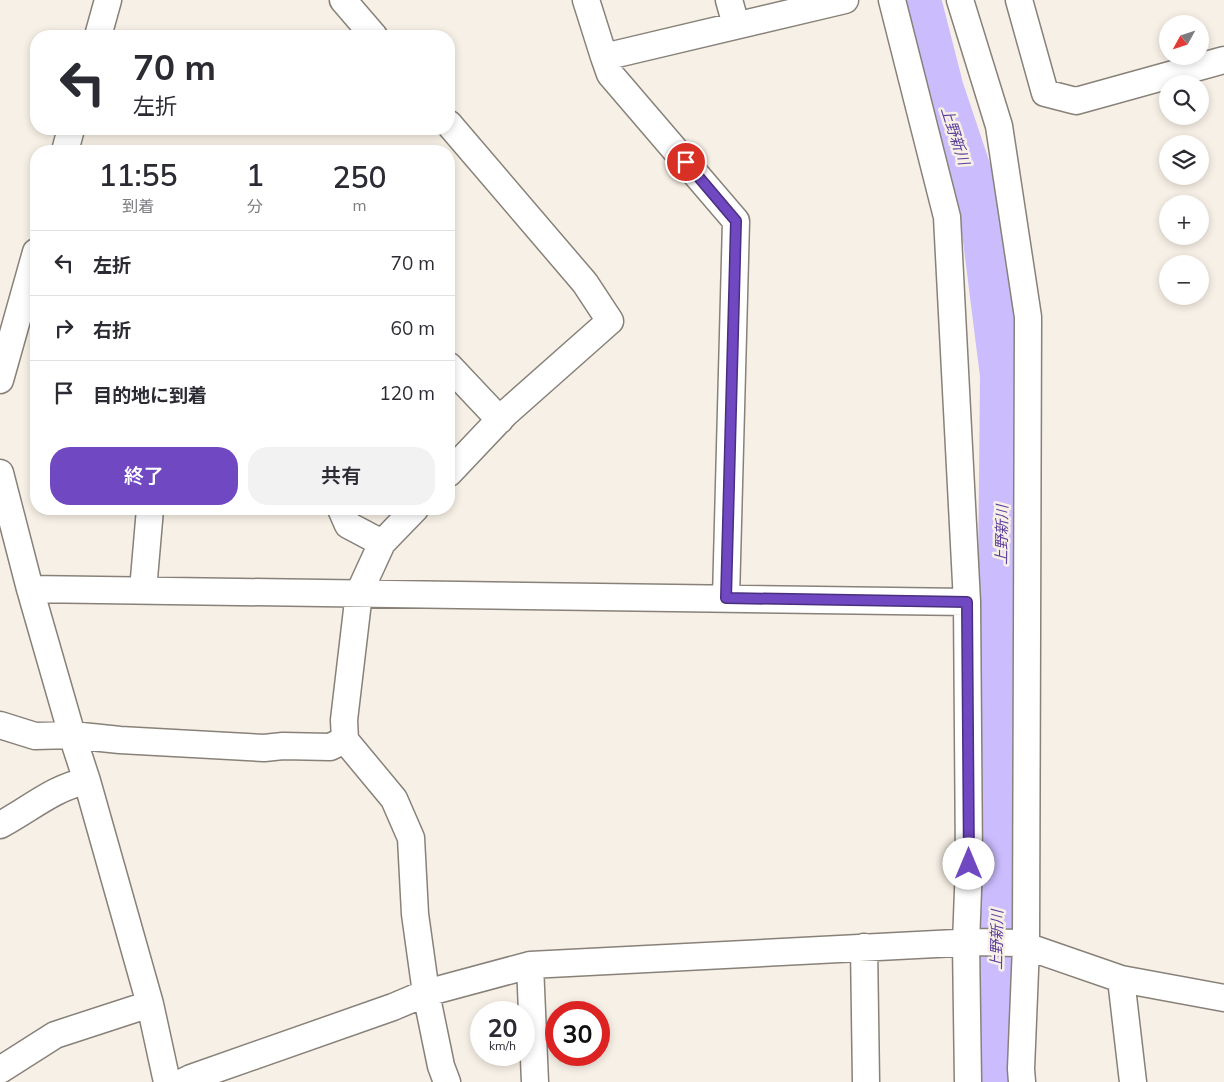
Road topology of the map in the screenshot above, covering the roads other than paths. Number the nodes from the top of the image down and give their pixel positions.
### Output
1 (108, 0) edge
2 (343, 0) edge
3 (586, 0) edge
4 (729, 0) edge
5 (845, 0) edge
6 (892, 0) edge
7 (960, 0) edge
8 (1019, 0) edge
9 (736, 25) junction
10 (100, 30) edge
11 (369, 30) edge
12 (604, 56) junction
13 (1224, 60) edge
14 (455, 131) edge
15 (30, 273) edge
16 (455, 372) edge
17 (0, 380) edge
18 (500, 420) junction
19 (455, 467) edge
20 (0, 473) edge
21 (149, 515) edge
22 (344, 515) edge
23 (409, 515) edge
24 (382, 543) junction
25 (30, 589) junction
26 (143, 590) junction
27 (359, 593) junction
28 (726, 598) junction
29 (967, 602) junction
30 (0, 725) edge
31 (72, 735) junction
32 (345, 740) junction
33 (87, 781) junction
34 (0, 825) edge
35 (970, 942) junction
36 (1022, 945) junction
37 (864, 947) junction
38 (530, 965) junction
39 (1121, 978) junction
40 (426, 993) junction
41 (1224, 998) edge
42 (150, 1004) junction
43 (0, 1070) edge
44 (166, 1082) edge
45 (183, 1082) edge
46 (446, 1082) edge
47 (535, 1082) edge
48 (866, 1082) edge
49 (968, 1082) edge
50 (1022, 1082) edge
51 (1133, 1082) edge

1 - 10 street
2 - 11 street
3 - 12 street
4 - 9 street
5 - 9 street
6 - 29 street
7 - 36 street
8 - 13 street
9 - 12 street
12 - 28 street
14 - 18 street
15 - 17 street
16 - 18 street
18 - 19 street
20 - 25 street
21 - 26 street
22 - 24 street
23 - 24 street
24 - 27 street
25 - 26 street
25 - 31 street
26 - 27 street
27 - 28 street
27 - 32 street
28 - 29 street
29 - 35 street
30 - 31 street
31 - 32 street
31 - 33 street
32 - 40 street
33 - 34 street
33 - 42 street
35 - 36 street
35 - 37 street
35 - 49 street
36 - 39 street
36 - 50 street
37 - 38 street
37 - 48 street
38 - 40 street
38 - 47 street
39 - 41 street
39 - 51 street
40 - 45 street
40 - 46 street
42 - 43 street
42 - 44 street

